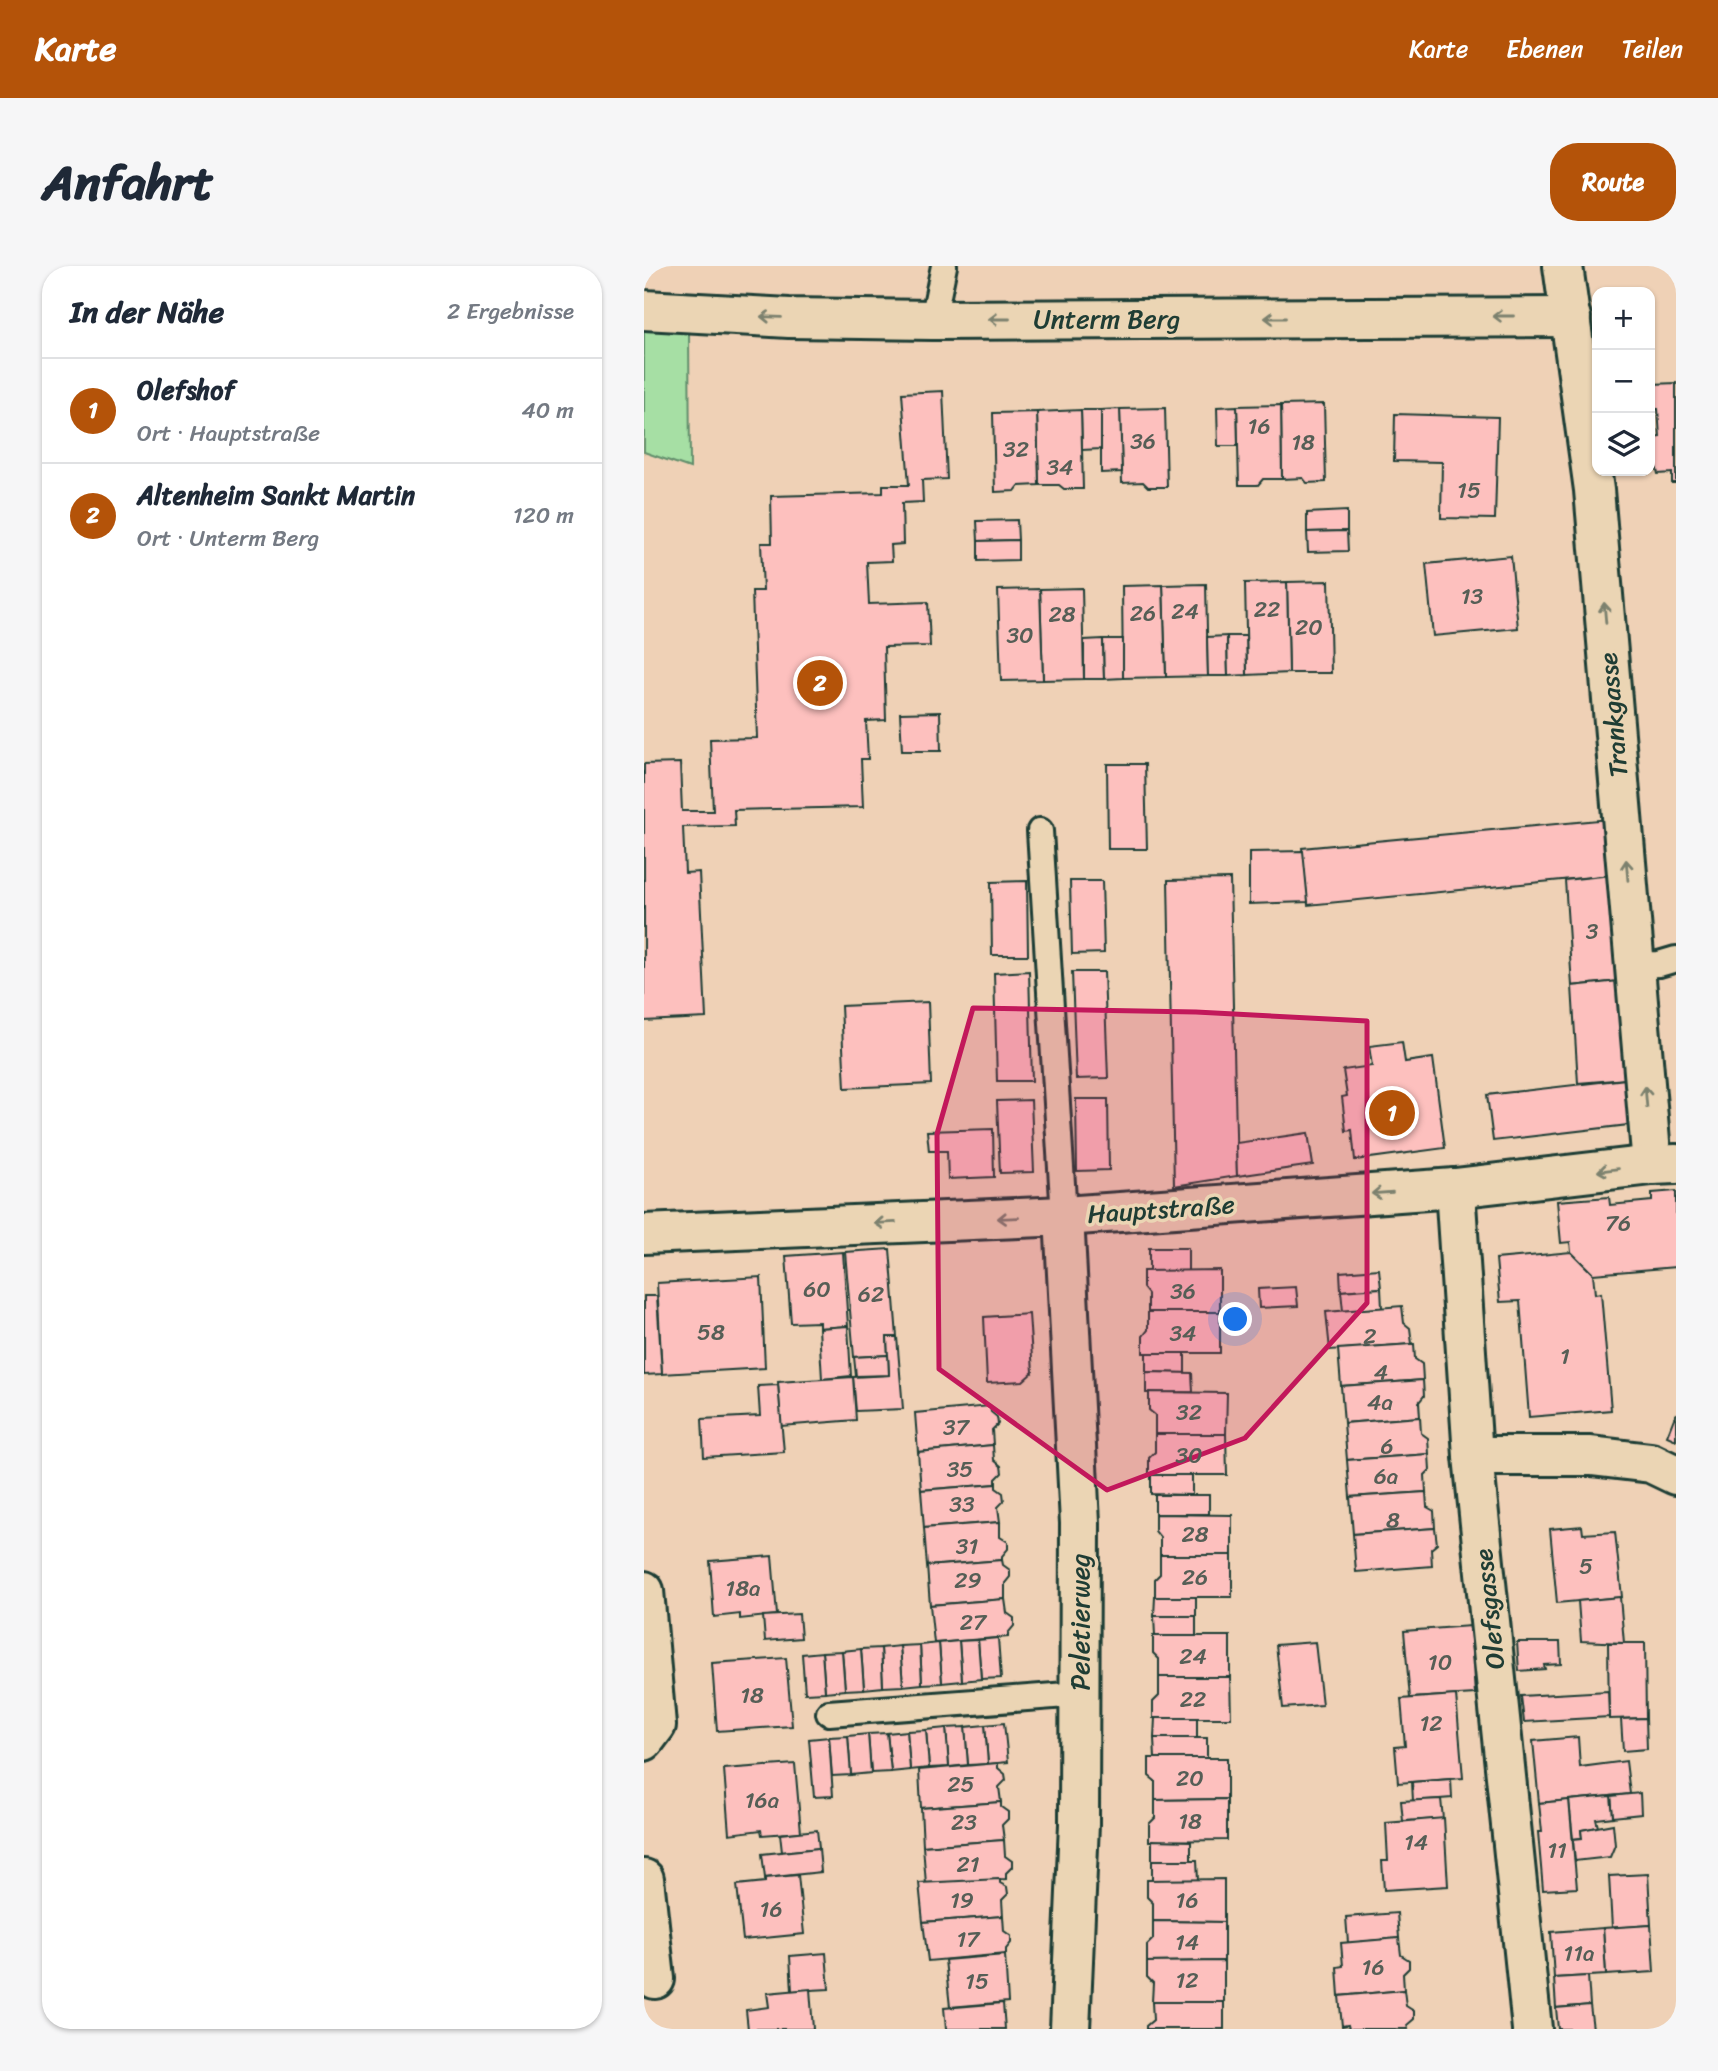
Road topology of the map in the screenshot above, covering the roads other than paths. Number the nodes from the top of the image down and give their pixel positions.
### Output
1 (944, 266) edge
2 (1563, 266) edge
3 (644, 310) edge
4 (1571, 317) junction
5 (933, 320) junction
6 (1040, 831) dead end
7 (1676, 959) edge
8 (1636, 965) junction
9 (1664, 1165) edge
10 (1455, 1188) junction
11 (1064, 1216) junction
12 (644, 1234) edge
13 (1473, 1456) junction
14 (1676, 1475) edge
15 (644, 1591) edge
16 (1080, 1693) junction
17 (829, 1713) dead end
18 (644, 1741) edge
19 (644, 1879) edge
20 (655, 1979) dead end
21 (1070, 2029) edge
22 (1532, 2029) edge

1 - 5 lane
2 - 4 street, Trankgasse
5 -> 3 street, Unterm Berg
4 -> 5 street, Unterm Berg
8 -> 4 street, Trankgasse
6 - 11 lane
7 - 8 lane
9 -> 8 street, Trankgasse
9 -> 10 street, Hauptstraße
10 -> 11 street, Hauptstraße
10 - 13 street, Olefsgasse
11 -> 12 street, Hauptstraße
11 - 16 street, Peletierweg
13 - 14 street
13 - 22 street, Olefsgasse
15 - 18 street
16 - 17 lane
16 - 21 street, Peletierweg
19 - 20 street

